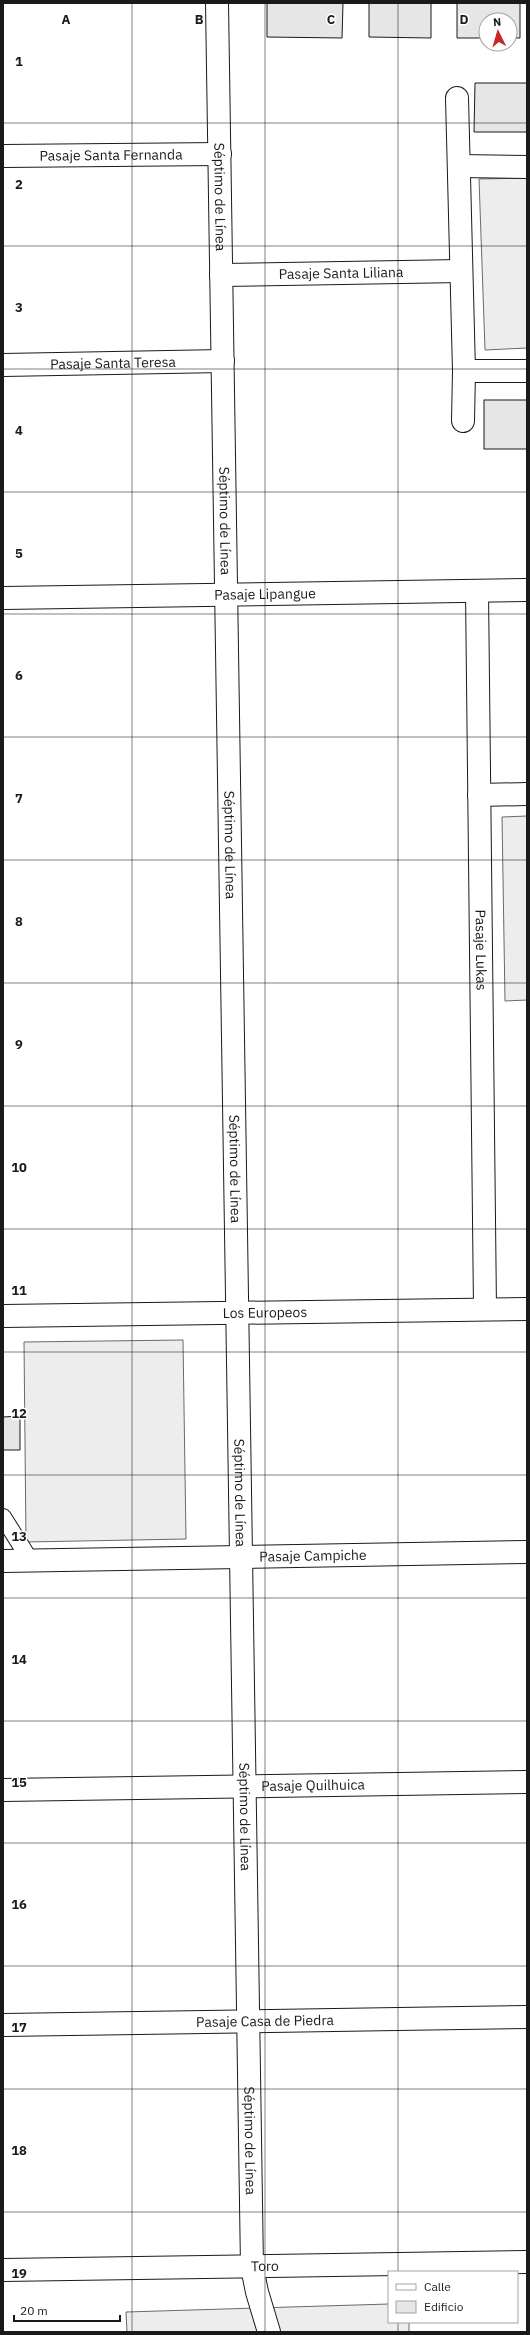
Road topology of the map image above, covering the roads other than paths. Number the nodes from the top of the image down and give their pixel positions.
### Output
1 (217, 3) edge
2 (457, 98) dead end
3 (220, 154) junction
4 (3, 156) edge
5 (460, 166) junction
6 (527, 166) edge
7 (461, 271) junction
8 (221, 275) junction
9 (223, 361) junction
10 (3, 365) edge
11 (464, 371) junction
12 (527, 372) edge
13 (463, 421) dead end
14 (527, 590) edge
15 (477, 591) junction
16 (226, 594) junction
17 (3, 598) edge
18 (527, 794) edge
19 (480, 795) junction
20 (485, 1309) junction
21 (527, 1309) edge
22 (238, 1312) junction
23 (3, 1316) edge
24 (3, 1517) edge
25 (527, 1552) edge
26 (241, 1556) junction
27 (3, 1560) edge
28 (30, 1560) junction
29 (527, 1782) edge
30 (245, 1787) junction
31 (3, 1790) edge
32 (527, 2017) edge
33 (248, 2021) junction
34 (3, 2025) edge
35 (527, 2262) edge
36 (252, 2267) junction
37 (3, 2270) edge
38 (269, 2332) edge

1 - 3 street, Séptimo de Línea
2 - 5 street
3 - 4 street, Pasaje Santa Fernanda
3 - 8 street, Séptimo de Línea
5 - 6 street
5 - 7 street
7 - 8 street, Pasaje Santa Liliana
7 - 11 street
8 - 9 street, Séptimo de Línea
9 - 10 street, Pasaje Santa Teresa
9 - 16 street, Séptimo de Línea
11 - 12 street
11 - 13 street
14 - 15 street, Pasaje Lipangue
15 - 16 street, Pasaje Lipangue
15 - 19 street, Pasaje Lukas
16 - 17 street, Pasaje Lipangue
16 - 22 street, Séptimo de Línea
18 - 19 street
19 - 20 street, Pasaje Lukas
20 - 21 street, Los Europeos
20 - 22 street, Los Europeos
22 - 23 street, Los Europeos
22 - 26 street, Séptimo de Línea
24 - 28 lane
25 - 26 street, Pasaje Campiche
26 - 28 street, Pasaje Campiche
26 - 30 street, Séptimo de Línea
27 - 28 street, Pasaje Campiche
29 - 30 street, Pasaje Quilhuica
30 - 31 street, Pasaje Quilhuica
30 - 33 street, Séptimo de Línea
32 - 33 street, Pasaje Casa de Piedra
33 - 34 street, Pasaje Casa de Piedra
33 - 36 street, Séptimo de Línea
35 - 36 street, Toro
36 - 37 street, Toro
36 - 38 street, Séptimo de Línea

